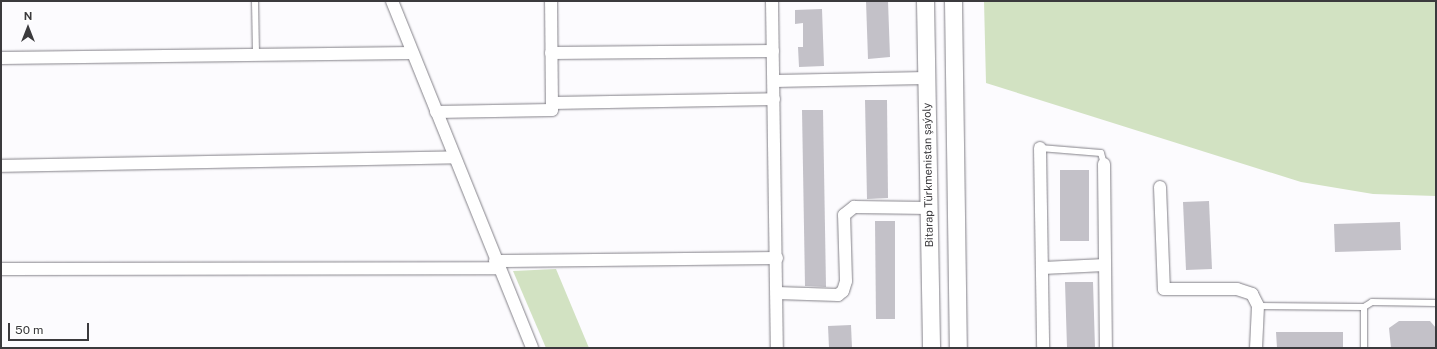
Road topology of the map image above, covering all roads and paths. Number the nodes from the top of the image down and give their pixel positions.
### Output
1 (255, 1) edge
2 (392, 1) edge
3 (551, 1) edge
4 (772, 1) edge
5 (925, 1) edge
6 (953, 1) edge
7 (773, 51) junction
8 (412, 53) junction
9 (552, 53) junction
10 (256, 55) junction
11 (1, 58) edge
12 (926, 78) junction
13 (774, 81) junction
14 (774, 99) junction
15 (552, 103) junction
16 (436, 112) junction
17 (1040, 148) joint
18 (454, 157) junction
19 (1104, 164) joint
20 (1, 166) edge
21 (1160, 187) dead end
22 (929, 208) junction
23 (777, 258) junction
24 (497, 264) junction
25 (1105, 266) junction
26 (1042, 268) junction
27 (1, 269) edge
28 (777, 293) junction
29 (1436, 303) edge
30 (1258, 306) junction
31 (1364, 307) junction
32 (532, 348) edge
33 (777, 348) edge
34 (931, 348) edge
35 (958, 348) edge
36 (1044, 348) edge
37 (1106, 348) edge
38 (1256, 348) edge
39 (1364, 348) edge

1 - 10 lane
2 - 8 street
3 - 9 street
4 - 7 street
5 - 12 main road, Bitarap Türkmenistan şaýoly
6 - 35 main road
7 - 9 street
7 - 13 street
8 - 10 street
8 - 16 street
9 - 15 street
10 - 11 street
12 - 13 street
12 - 22 main road, Bitarap Türkmenistan şaýoly
13 - 14 street
14 - 15 street
14 - 23 street
15 - 16 street
16 - 18 street
17 - 19 lane
17 - 26 street
18 - 20 street
18 - 24 street
19 - 25 street
21 - 30 street
22 - 28 street
22 - 34 main road, Bitarap Türkmenistan şaýoly
23 - 24 street
23 - 28 street
24 - 27 street
24 - 32 street
25 - 26 street
25 - 37 street
26 - 36 street
28 - 33 street
29 - 31 lane
30 - 31 lane
30 - 38 street
31 - 39 lane

